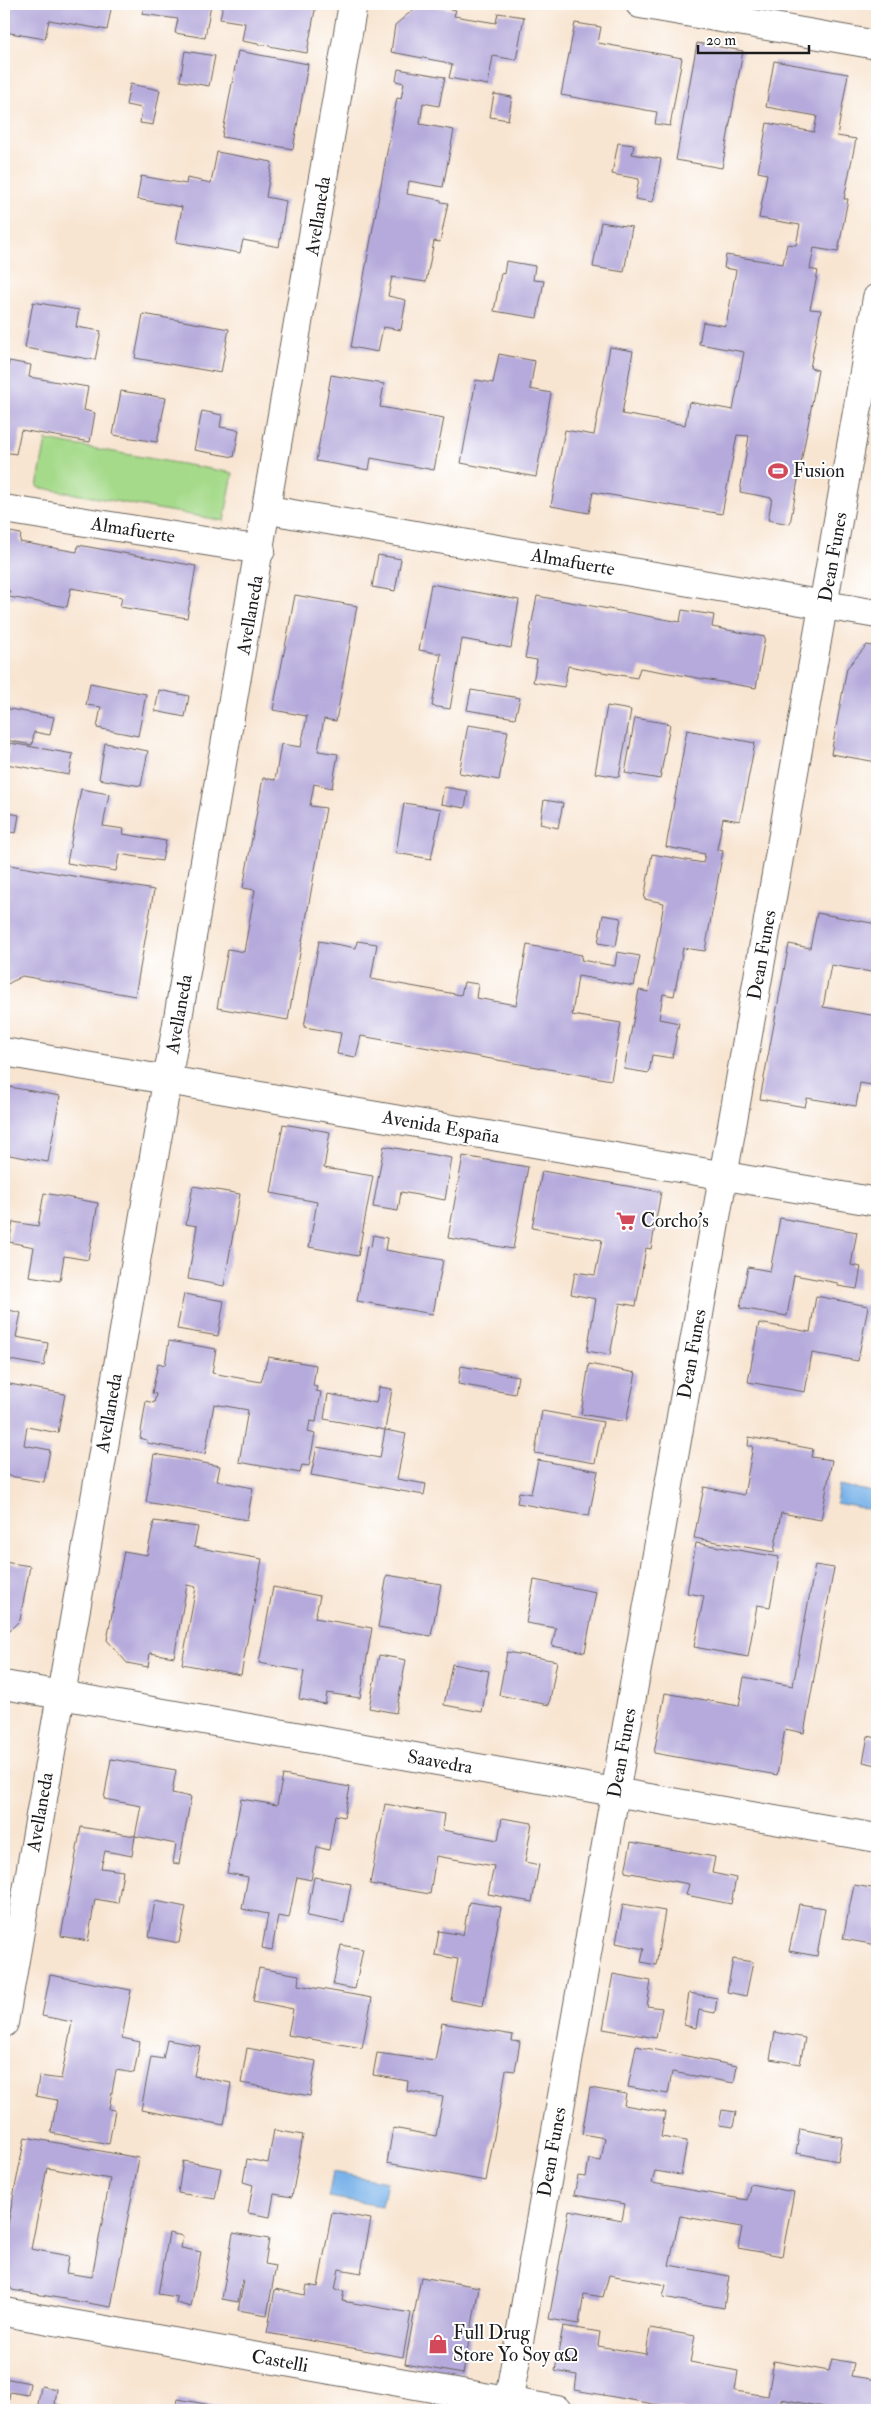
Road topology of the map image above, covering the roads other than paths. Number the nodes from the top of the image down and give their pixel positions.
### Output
1 (353, 4) edge
2 (640, 4) edge
3 (877, 45) edge
4 (877, 298) edge
5 (4, 509) edge
6 (269, 510) junction
7 (261, 550) junction
8 (824, 605) junction
9 (877, 614) edge
10 (4, 1052) edge
11 (167, 1080) junction
12 (723, 1176) junction
13 (877, 1202) edge
14 (4, 1685) edge
15 (61, 1695) junction
16 (615, 1792) junction
17 (877, 1838) edge
18 (4, 2023) edge
19 (4, 2312) edge
20 (507, 2406) edge
21 (557, 2410) edge

1 - 6 street, Avellaneda
2 - 3 street
4 - 8 street, Dean Funes
5 - 7 street, Almafuerte
6 - 7 street, Avellaneda
6 - 8 street, Almafuerte
7 - 11 street, Avellaneda
8 - 9 street, Almafuerte
8 - 12 street, Dean Funes
10 - 11 street, Avenida España
11 - 12 street, Avenida España
11 - 15 street, Avellaneda
12 - 13 street, Avenida España
12 - 16 street, Dean Funes
14 - 15 street, Saavedra
15 - 16 street, Saavedra
15 - 18 street, Avellaneda
16 - 17 street, Saavedra
16 - 20 street, Dean Funes
19 - 20 street, Castelli
20 - 21 street, Castelli

